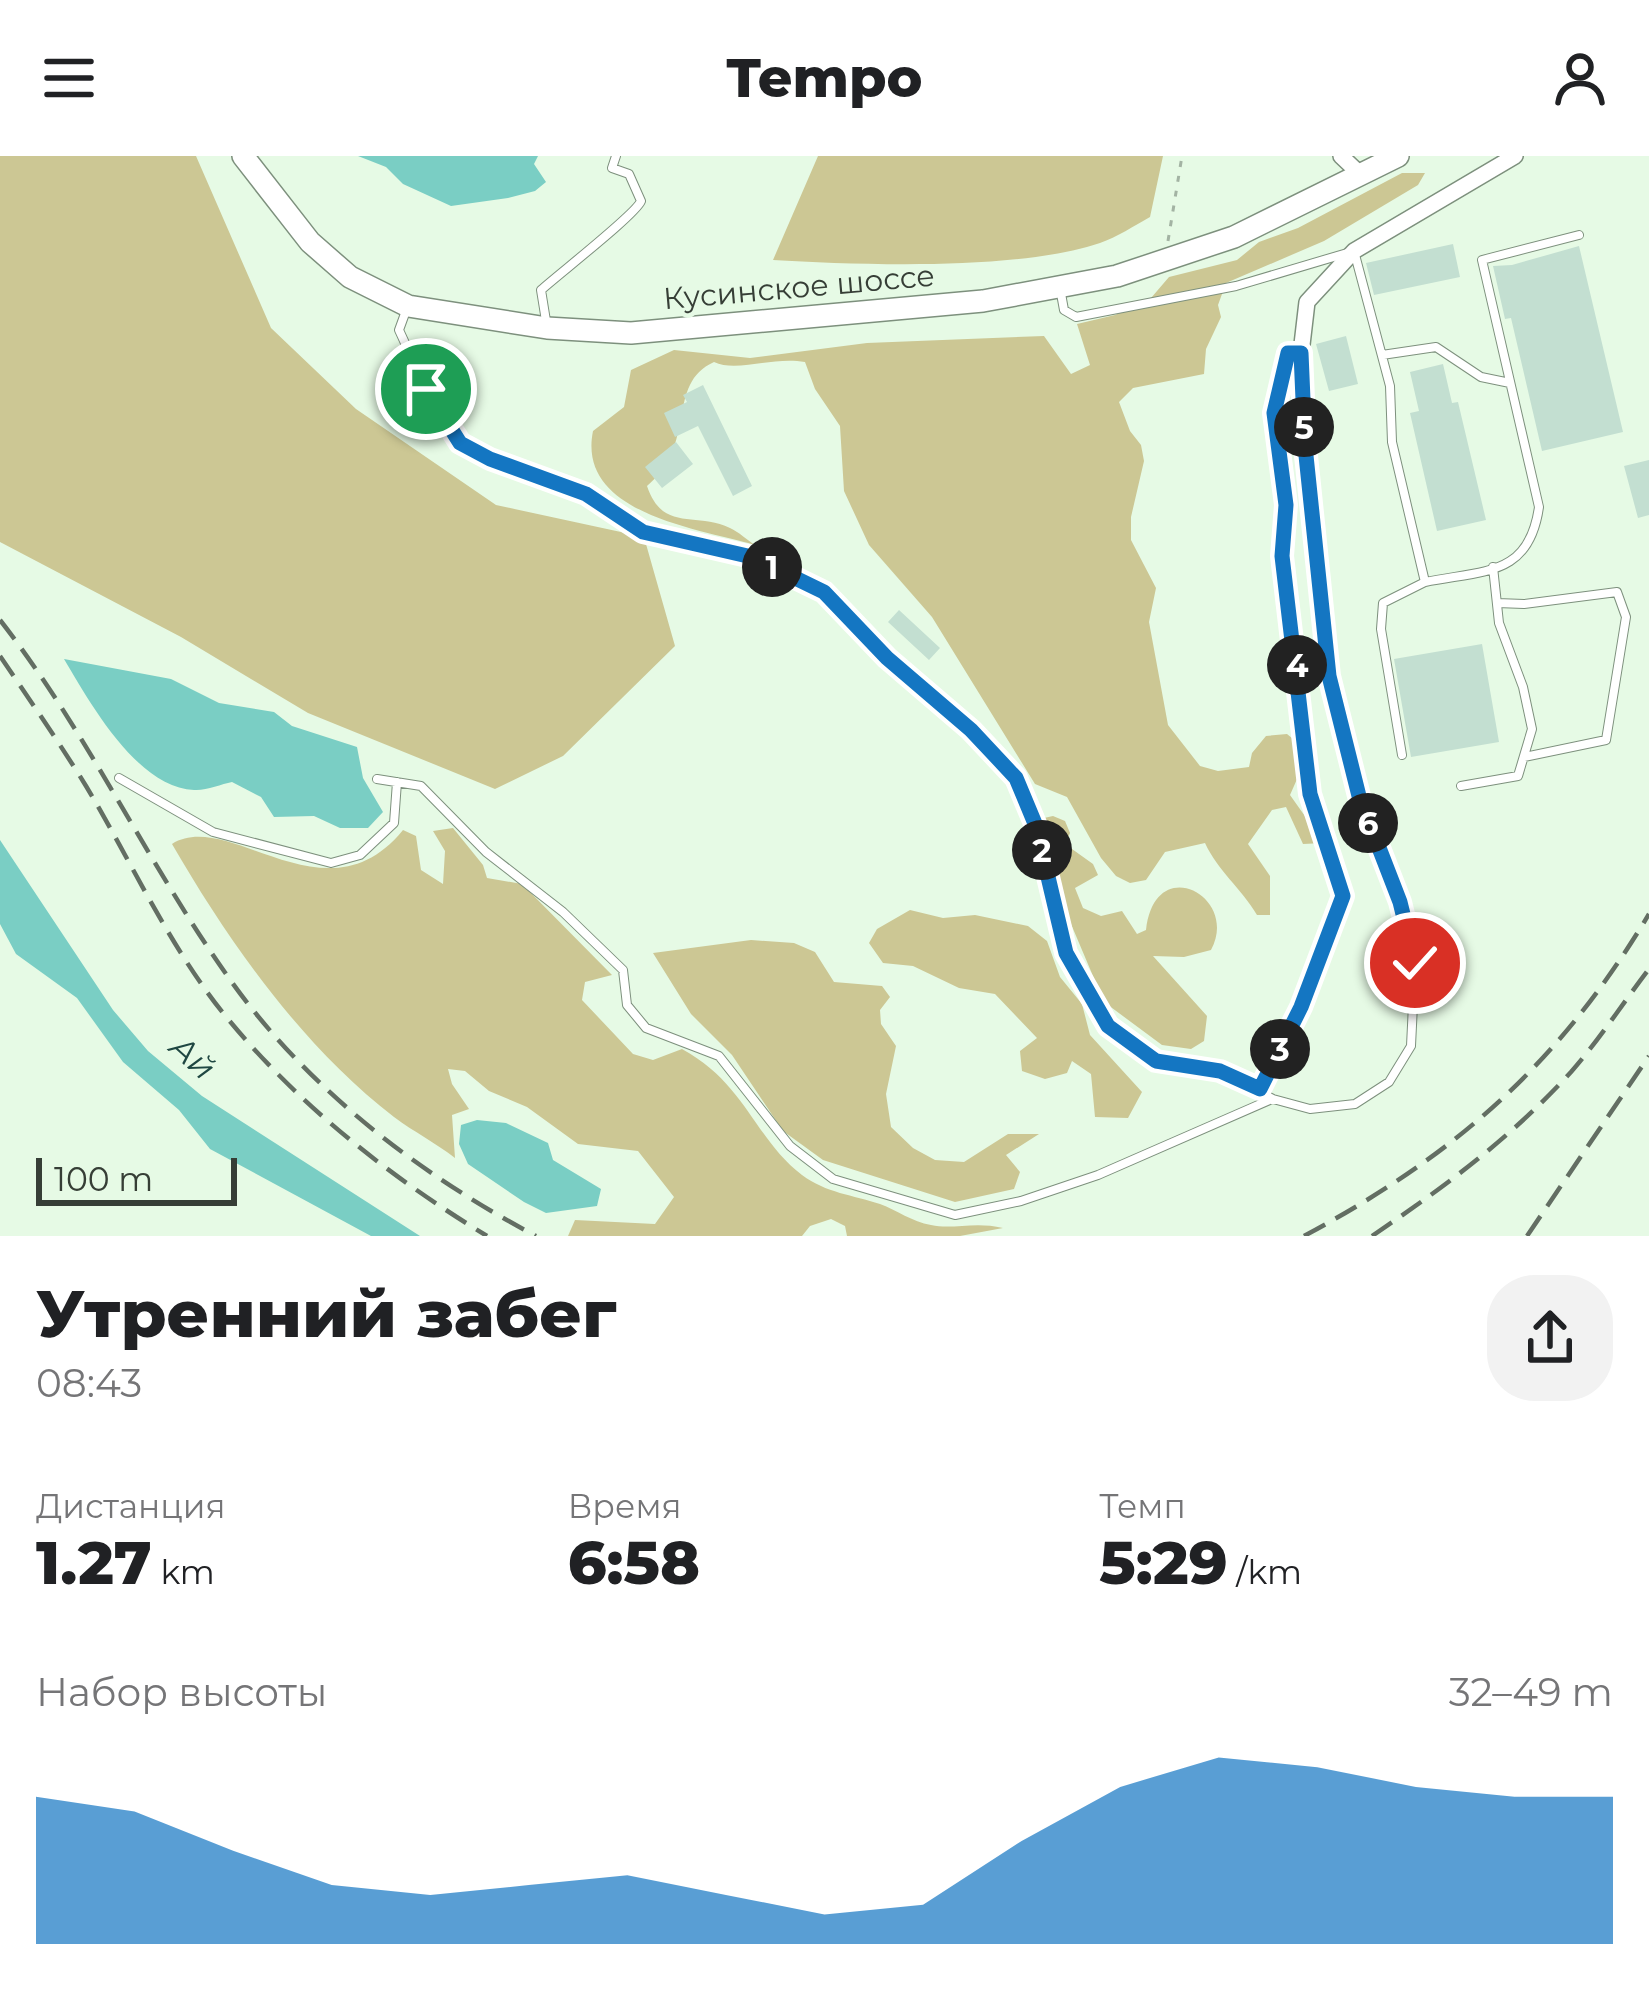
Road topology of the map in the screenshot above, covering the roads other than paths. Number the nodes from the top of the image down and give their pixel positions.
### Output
1 (243, 156) edge
2 (616, 156) edge
3 (1341, 156) edge
4 (1397, 156) edge
5 (1516, 156) edge
6 (1361, 175) junction
7 (1579, 235) dead end
8 (1354, 251) junction
9 (1060, 288) junction
10 (408, 307) junction
11 (547, 328) junction
12 (1301, 353) junction
13 (1382, 355) junction
14 (1510, 383) junction
15 (1493, 567) junction
16 (1425, 582) junction
17 (1496, 602) junction
18 (1402, 755) dead end
19 (1524, 757) junction
20 (119, 778) dead end
21 (376, 778) dead end
22 (397, 782) junction
23 (1461, 786) dead end
24 (1267, 1094) junction

1 - 10 main road, Кусинское шоссе
2 - 11 lane
3 - 6 street
4 - 6 main road, Кусинское шоссе
5 - 8 street
6 - 9 main road, Кусинское шоссе
7 - 14 lane
8 - 9 lane
8 - 12 street
8 - 13 lane
9 - 11 main road, Кусинское шоссе
10 - 11 main road, Кусинское шоссе
10 - 24 lane
12 - 24 street
12 - 24 lane
13 - 14 lane
13 - 16 lane
14 - 15 lane
15 - 16 lane
15 - 17 lane
16 - 18 lane
17 - 19 lane
17 - 19 lane
19 - 23 lane
20 - 22 lane
21 - 22 lane
22 - 24 lane

